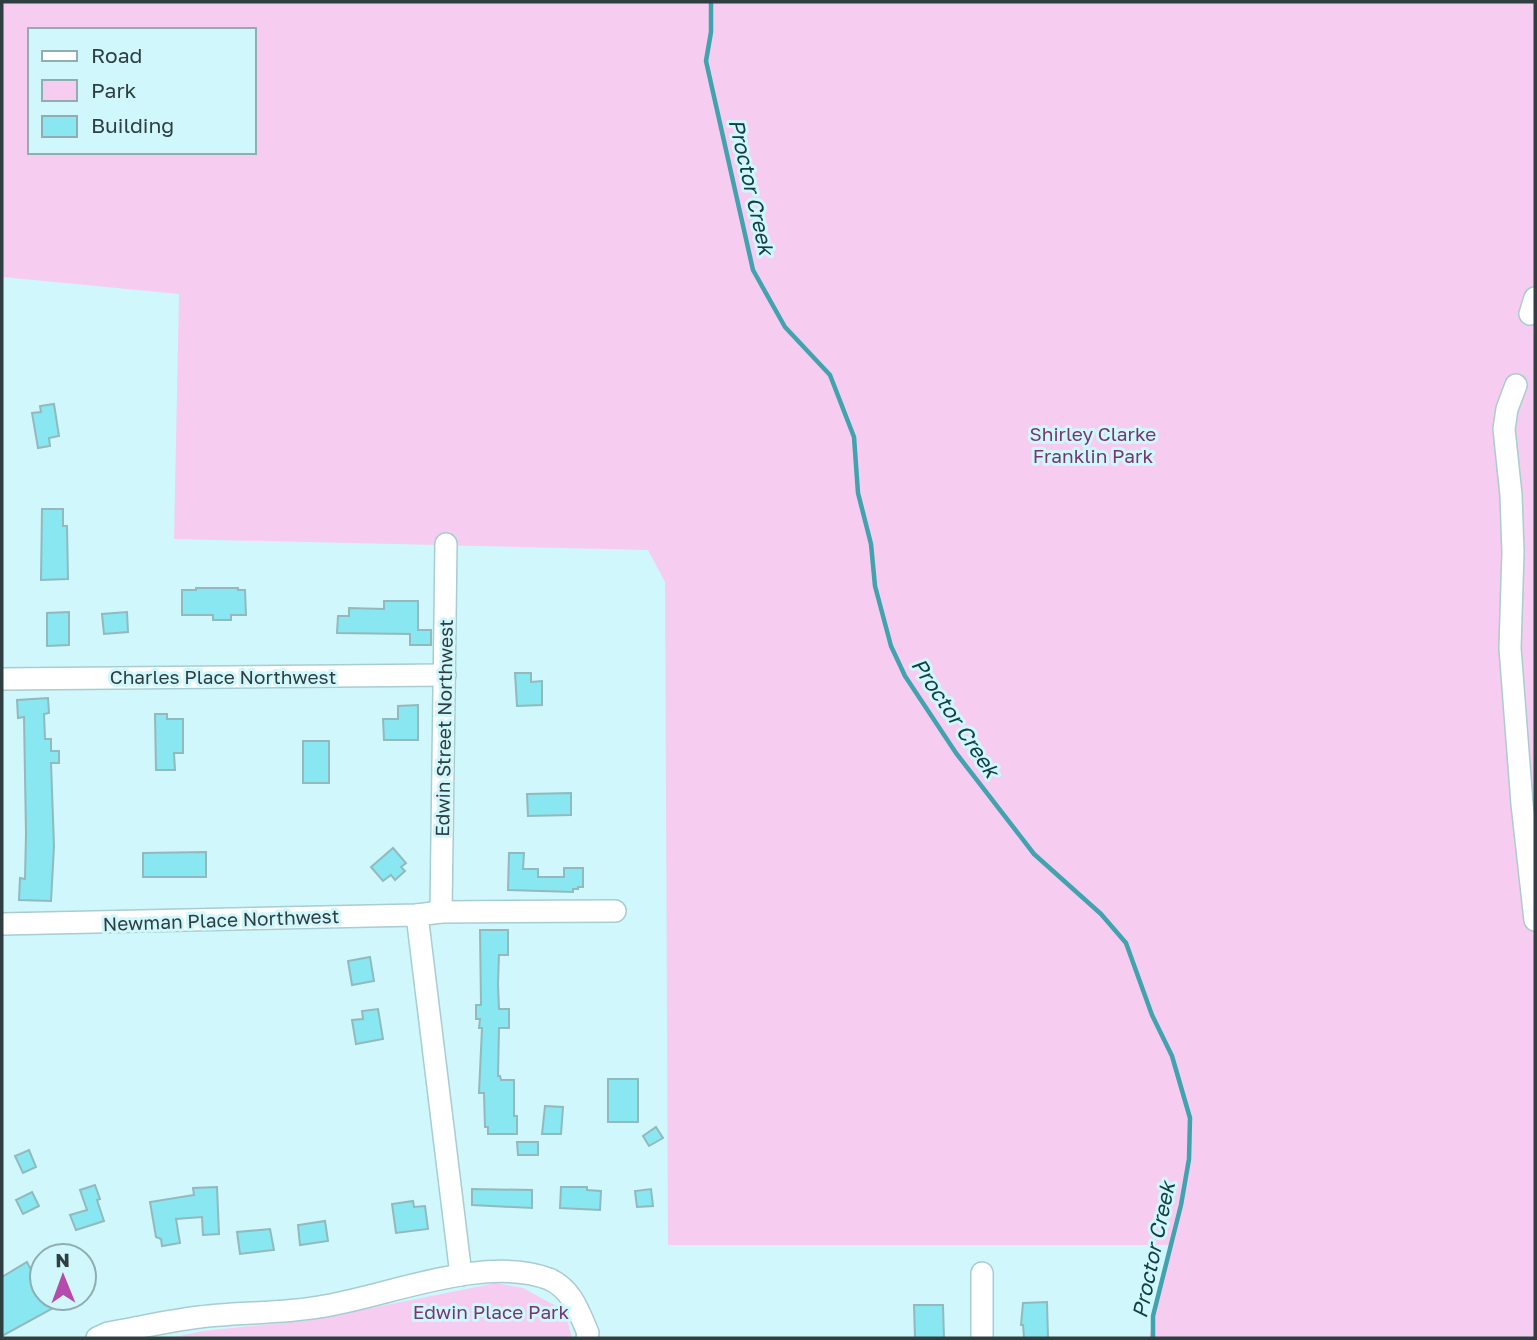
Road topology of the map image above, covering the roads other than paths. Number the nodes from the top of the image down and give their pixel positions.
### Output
1 (1516, 386) dead end
2 (446, 544) dead end
3 (444, 676) junction
4 (2, 679) edge
5 (615, 911) dead end
6 (441, 912) junction
7 (417, 915) junction
8 (1535, 920) edge
9 (2, 924) edge
10 (982, 1273) dead end
11 (461, 1275) junction
12 (97, 1338) edge
13 (587, 1338) edge
14 (982, 1338) edge

1 - 8 street
2 - 3 street, Edwin Street Northwest
3 - 4 street, Charles Place Northwest
3 - 6 street, Edwin Street Northwest
5 - 6 street, Newman Place Northwest
6 - 7 street, Newman Place Northwest
7 - 9 street, Newman Place Northwest
7 - 11 street
10 - 14 street
11 - 12 street
11 - 13 street

